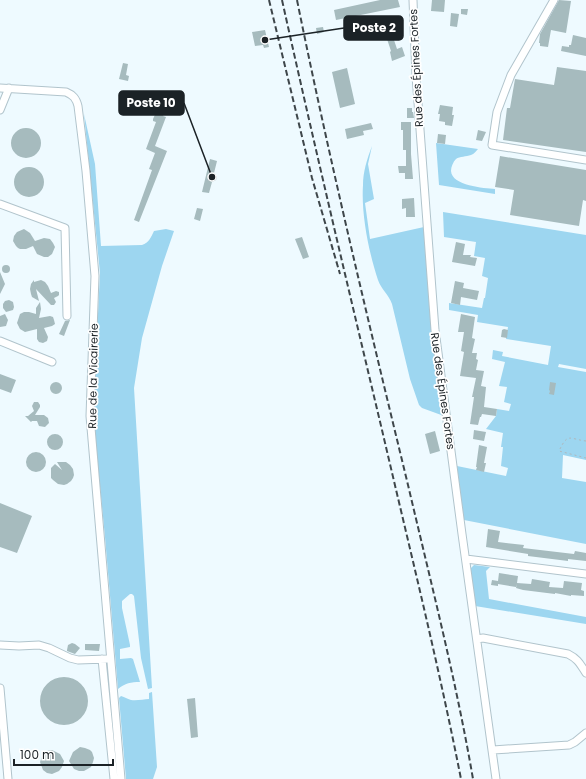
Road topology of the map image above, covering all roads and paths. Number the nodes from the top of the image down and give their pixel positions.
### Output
1 (413, 0) edge
2 (554, 0) edge
3 (0, 88) edge
4 (9, 88) junction
5 (0, 110) edge
6 (586, 160) edge
7 (0, 204) edge
8 (67, 316) dead end
9 (0, 341) edge
10 (52, 362) dead end
11 (586, 441) edge
12 (586, 458) edge
13 (466, 559) junction
14 (586, 574) edge
15 (477, 639) junction
16 (0, 645) edge
17 (102, 659) junction
18 (111, 659) junction
19 (586, 673) edge
20 (0, 688) edge
21 (586, 733) edge
22 (492, 750) junction
23 (8, 779) edge
24 (114, 779) edge
25 (121, 779) edge
26 (496, 779) edge

1 - 13 street, Rue des Épines Fortes
2 - 6 street
3 - 4 street, Rue de la Vicairerie
4 - 5 street
4 - 18 street, Rue de la Vicairerie
7 - 8 street
9 - 10 street
11 - 12 path
13 - 14 street
13 - 15 street, Rue des Épines Fortes
15 - 19 street
15 - 22 street, Rue des Épines Fortes
16 - 17 street
17 - 18 street
17 - 24 street
18 - 25 street, Rue de la Vicairerie
20 - 23 street
21 - 22 street
22 - 26 street, Rue des Épines Fortes

